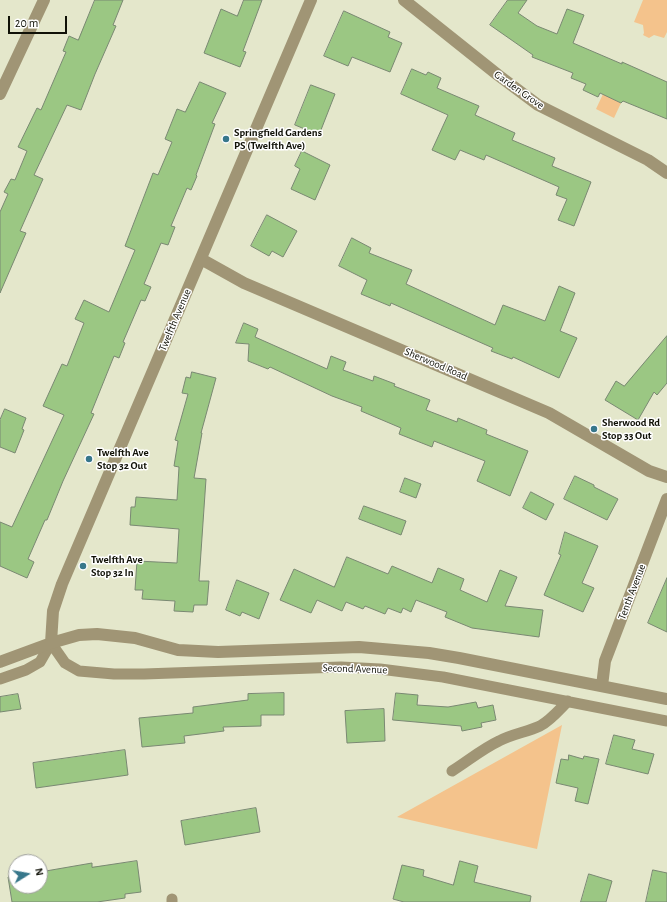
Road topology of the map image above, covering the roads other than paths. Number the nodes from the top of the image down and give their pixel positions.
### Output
1 (44, 0) edge
2 (311, 0) edge
3 (404, 0) edge
4 (0, 94) edge
5 (667, 173) edge
6 (201, 259) junction
7 (667, 476) edge
8 (667, 500) edge
9 (51, 643) junction
10 (0, 662) edge
11 (0, 679) edge
12 (602, 686) junction
13 (667, 699) edge
14 (568, 701) junction
15 (667, 721) edge
16 (452, 771) dead end

1 - 4 street
2 - 6 street, Twelfth Avenue
3 - 5 street, Garden Grove
6 - 7 street, Sherwood Road
6 - 9 street, Twelfth Avenue
8 - 12 street, Tenth Avenue
9 - 10 street, Second Avenue
9 - 11 lane
9 - 12 street, Second Avenue
9 - 14 lane, Second Avenue
12 - 13 street, Second Avenue
14 - 15 lane, Second Avenue
14 - 16 lane

